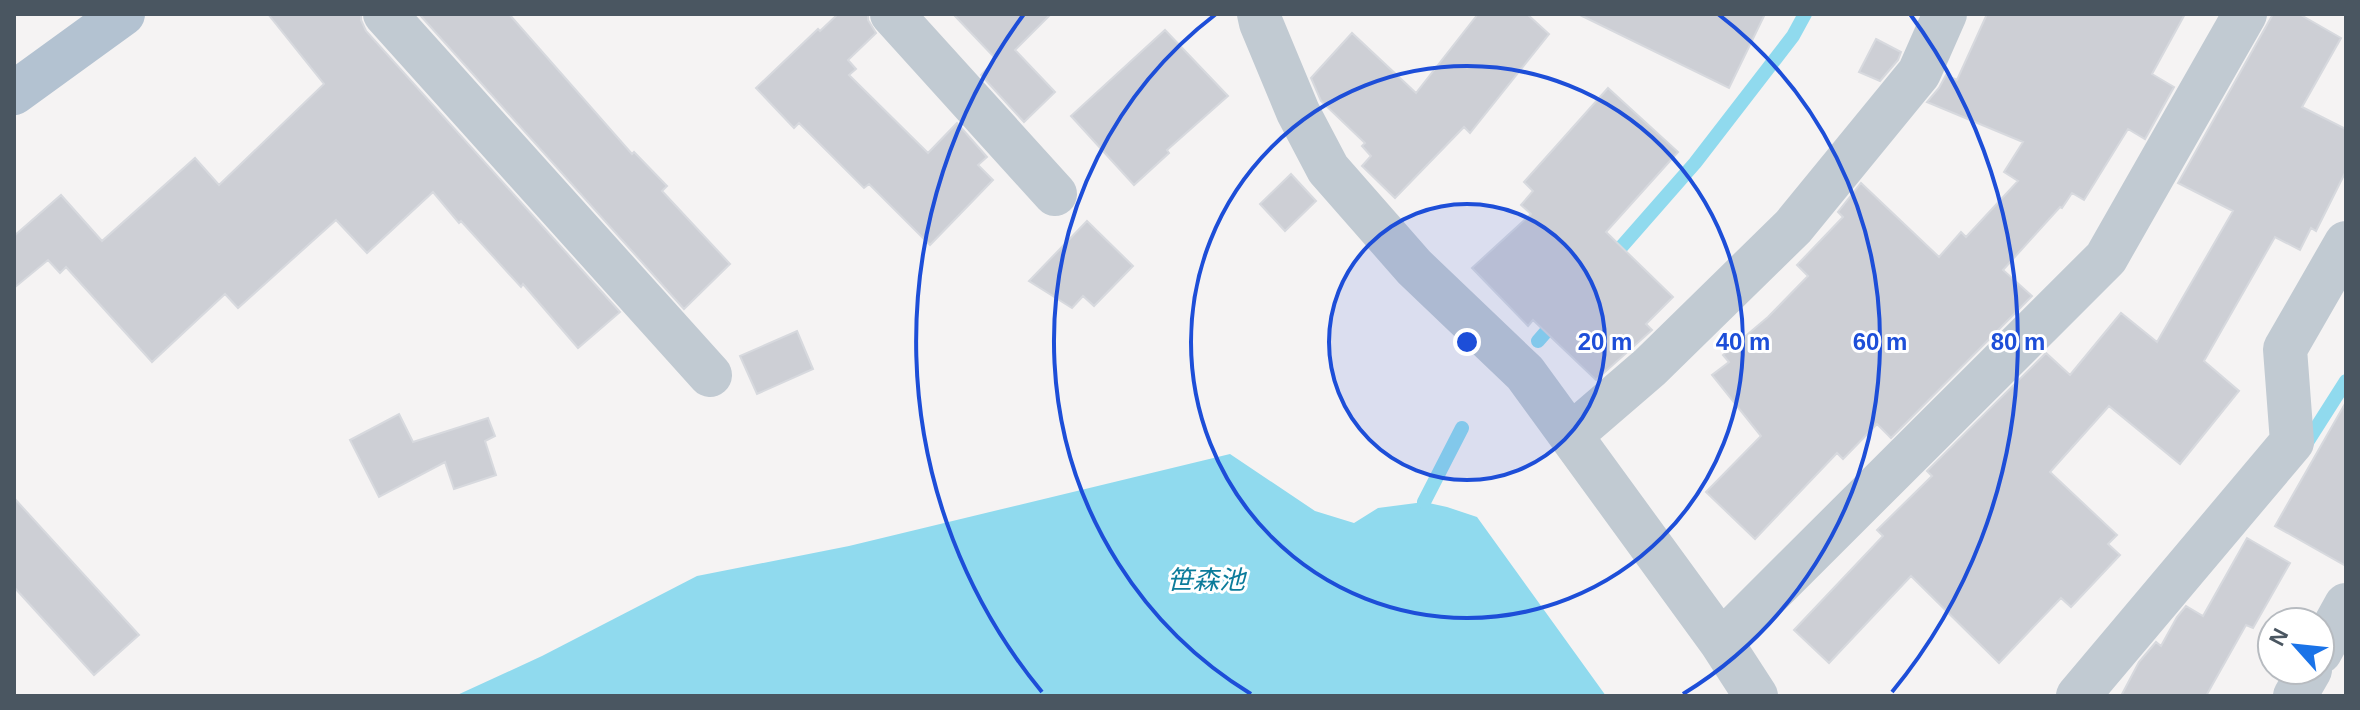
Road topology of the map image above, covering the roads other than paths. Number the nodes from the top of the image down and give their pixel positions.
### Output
1 (123, 14) edge
2 (385, 14) edge
3 (892, 14) edge
4 (1259, 14) edge
5 (1945, 14) edge
6 (2245, 14) edge
7 (14, 93) edge
8 (1055, 194) dead end
9 (2346, 243) edge
10 (710, 375) dead end
11 (1571, 435) junction
12 (2346, 605) edge
13 (2336, 623) edge
14 (1721, 642) junction
15 (1756, 696) edge
16 (2078, 696) edge

1 - 7 main road
2 - 10 street
3 - 8 street
4 - 11 street
5 - 11 street
6 - 14 street
9 - 16 street
11 - 14 street
12 - 13 street
14 - 15 street

